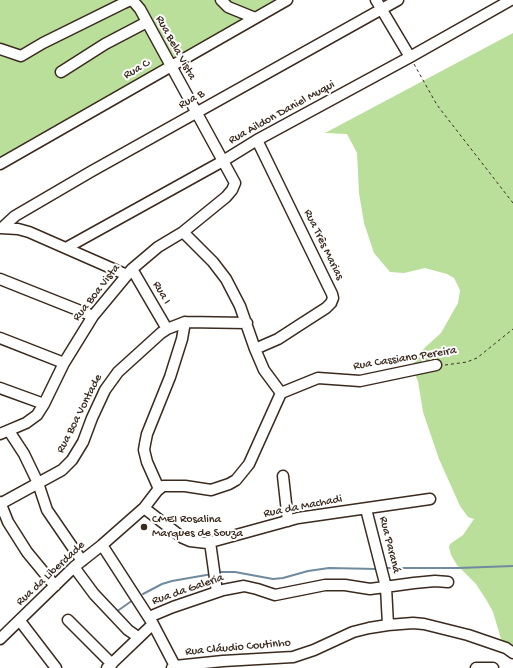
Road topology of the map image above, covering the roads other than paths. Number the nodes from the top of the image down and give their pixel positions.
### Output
1 (221, 0) edge
2 (287, 0) edge
3 (376, 0) edge
4 (398, 0) edge
5 (511, 0) edge
6 (381, 9) junction
7 (255, 18) junction
8 (147, 22) junction
9 (0, 49) edge
10 (410, 57) junction
11 (170, 66) junction
12 (61, 72) dead end
13 (196, 112) junction
14 (257, 140) junction
15 (224, 161) junction
16 (0, 164) edge
17 (235, 183) joint
18 (1, 228) edge
19 (183, 232) junction
20 (66, 248) junction
21 (130, 272) junction
22 (0, 279) edge
23 (93, 316) junction
24 (185, 322) junction
25 (247, 323) junction
26 (167, 330) junction
27 (0, 338) edge
28 (255, 349) junction
29 (64, 363) junction
30 (436, 366) road end
31 (0, 388) edge
32 (281, 393) junction
33 (44, 404) junction
34 (5, 432) edge
35 (283, 476) dead end
36 (38, 483) junction
37 (159, 490) junction
38 (430, 499) dead end
39 (0, 503) edge
40 (144, 508) junction
41 (366, 509) junction
42 (288, 521) junction
43 (210, 542) junction
44 (102, 545) junction
45 (78, 564) junction
46 (448, 582) dead end
47 (55, 586) junction
48 (386, 587) junction
49 (217, 592) junction
50 (68, 620) dead end
51 (151, 620) junction
52 (20, 621) junction
53 (388, 625) junction
54 (138, 637) junction
55 (0, 639) edge
56 (513, 652) edge
57 (110, 666) edge
58 (173, 667) edge
59 (56, 668) edge
60 (476, 668) edge
61 (493, 668) edge

1 - 7 street
2 - 7 street, Rua C
3 - 6 street
4 - 6 street, Rua B
5 - 10 street, Rua Aildon Daniel Muqui
6 - 10 street
6 - 13 street, Rua B
7 - 11 street, Rua C
8 - 9 street, Rua Bela Vista
8 - 11 street, Rua Bela Vista
8 - 12 street
10 - 14 street, Rua Aildon Daniel Muqui
11 - 13 street, Rua Bela Vista
11 - 16 street, Rua C
13 - 15 street, Rua Bela Vista
13 - 18 street, Rua B
14 - 15 street, Rua Aildon Daniel Muqui
14 - 28 street, Rua Três Marias
15 - 17 street, Rua Bela Vista
15 - 20 street, Rua Aildon Daniel Muqui
17 - 19 street, Rua Boa Vista
18 - 20 street
19 - 21 street, Rua Boa Vista
19 - 25 street
20 - 21 street
21 - 23 street, Rua Boa Vista
21 - 26 street, Rua I
22 - 23 street
23 - 29 street, Rua Boa Vista
24 - 25 street, Rua Boa Vontade
24 - 26 street, Rua Boa Vontade
24 - 37 street
25 - 28 street
26 - 36 street, Rua Boa Vontade
27 - 29 street
28 - 32 street
29 - 33 street, Rua Boa Vista
30 - 32 street, Rua Cassiano Pereira
31 - 33 street
32 - 37 street
33 - 34 street, Rua Boa Vista
34 - 36 street
35 - 42 street
36 - 39 street, Rua Boa Vontade
36 - 45 street
37 - 40 street
38 - 41 street, Rua da Machadi
39 - 47 street
40 - 43 street, Rua da Machadi
40 - 44 street, Rua da Liberdade
41 - 42 street, Rua da Machadi
41 - 48 street, Rua Paraná
42 - 43 street, Rua da Machadi
43 - 49 street
44 - 45 street, Rua da Liberdade
44 - 51 street, Rua da Liberdade
45 - 47 street, Rua da Liberdade
45 - 54 street
46 - 48 street, Rua da Galeria
47 - 52 street, Rua da Liberdade
48 - 49 street, Rua da Galeria
48 - 53 street, Rua Paraná
49 - 51 street, Rua da Galeria
50 - 57 street
51 - 54 street, Rua da Galeria
51 - 58 street, Rua da Liberdade
52 - 55 street, Rua da Liberdade
52 - 59 street
53 - 56 street, Rua Cláudio Coutinho
53 - 58 street, Rua Cláudio Coutinho
54 - 57 street, Rua da Galeria
60 - 61 street

